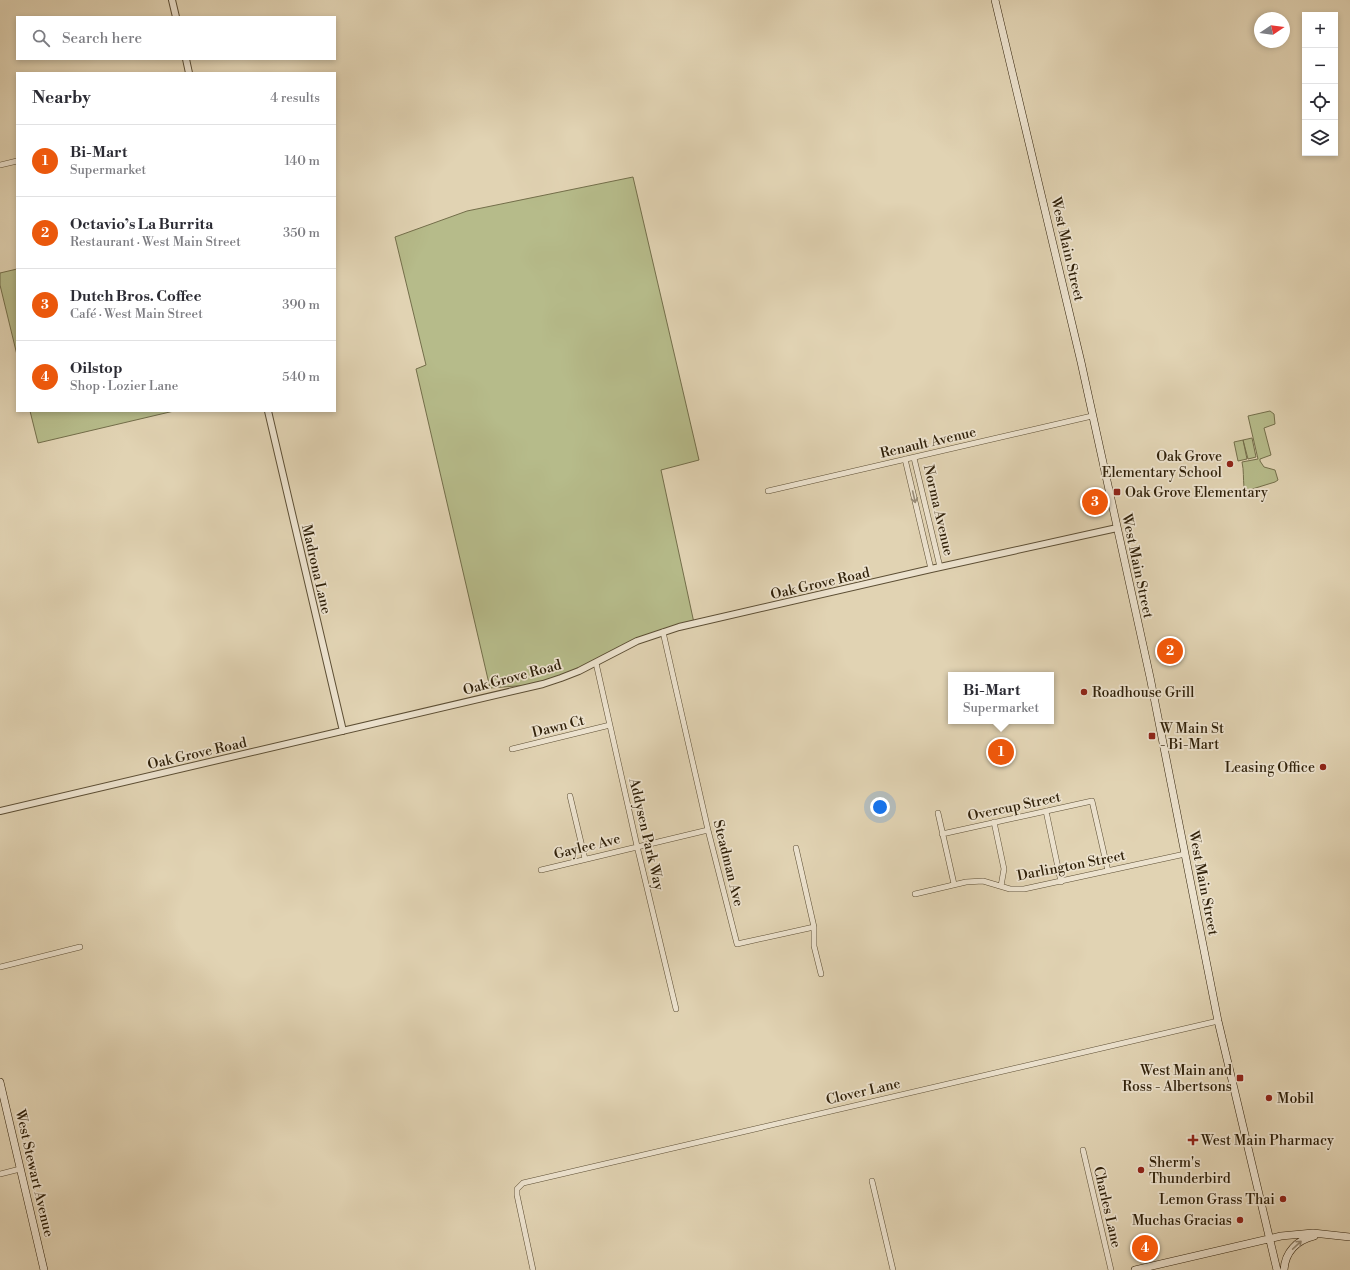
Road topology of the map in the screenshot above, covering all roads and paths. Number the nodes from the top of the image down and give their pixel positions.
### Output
1 (172, 0) edge
2 (995, 0) edge
3 (176, 16) edge
4 (186, 60) edge
5 (189, 72) edge
6 (16, 160) edge
7 (0, 165) edge
8 (268, 412) edge
9 (1092, 416) junction
10 (914, 458) junction
11 (905, 459) junction
12 (768, 491) dead end
13 (1117, 528) junction
14 (940, 567) junction
15 (931, 569) junction
16 (663, 632) junction
17 (596, 663) junction
18 (610, 725) junction
19 (343, 732) junction
20 (512, 749) dead end
21 (570, 796) dead end
22 (0, 811) edge
23 (1046, 811) junction
24 (938, 813) dead end
25 (994, 822) junction
26 (708, 830) junction
27 (942, 834) junction
28 (637, 846) junction
29 (796, 848) dead end
30 (1185, 854) junction
31 (585, 859) junction
32 (541, 870) dead end
33 (1108, 871) junction
34 (1061, 882) junction
35 (954, 884) junction
36 (1001, 886) junction
37 (914, 894) dead end
38 (814, 927) junction
39 (80, 947) dead end
40 (0, 967) edge
41 (821, 974) dead end
42 (676, 1009) dead end
43 (1218, 1021) junction
44 (0, 1082) edge
45 (1083, 1150) dead end
46 (20, 1169) junction
47 (0, 1174) edge
48 (872, 1182) dead end
49 (1322, 1234) junction
50 (1350, 1237) edge
51 (1269, 1238) junction
52 (44, 1270) edge
53 (533, 1270) edge
54 (894, 1270) edge
55 (1110, 1270) edge
56 (1135, 1270) edge
57 (1277, 1270) edge
58 (1284, 1270) edge

1 - 3 street
2 - 9 main road, West Main Street
4 - 5 street
6 - 7 street
8 - 19 street, Madrona Lane
9 - 10 street, Renault Avenue
9 - 13 main road, West Main Street
10 - 11 street, Renault Avenue
10 - 14 street, Norma Avenue
11 - 12 street, Renault Avenue
11 -> 15 street, Norma Avenue
13 - 14 street, Oak Grove Road
13 - 30 main road, West Main Street
14 - 15 street, Oak Grove Road
15 - 16 street, Oak Grove Road
16 - 17 street, Oak Grove Road
16 - 26 street, Steadman Ave
17 - 18 street, Addysen Park Way
17 - 19 street, Oak Grove Road
18 - 20 street, Dawn Ct
18 - 28 street, Addysen Park Way
19 - 22 street, Oak Grove Road
21 - 31 street
23 - 25 street, Overcup Street
23 - 33 street, Overcup Street
23 - 34 street
24 - 27 street
25 - 27 street, Overcup Street
25 - 36 street
26 - 28 street, Gaylee Ave
26 - 38 street, Steadman Ave
27 - 35 street
28 - 31 street, Gaylee Ave
28 - 42 street, Addysen Park Way
29 - 38 street
30 - 33 street, Darlington Street
30 - 43 main road, West Main Street
31 - 32 street, Gaylee Ave
33 - 34 street, Darlington Street
34 - 36 street, Darlington Street
35 - 36 street, Darlington Street
35 - 37 street, Darlington Street
38 - 41 street
39 - 40 street
43 - 51 main road
43 - 53 street, Clover Lane
44 - 46 main road, West Stewart Avenue
45 - 55 street, Charles Lane
46 - 47 street
46 - 52 main road, West Stewart Avenue
48 - 54 street
49 - 50 main road
49 - 51 main road
58 -> 49 main road
51 - 56 main road
51 - 57 main road

